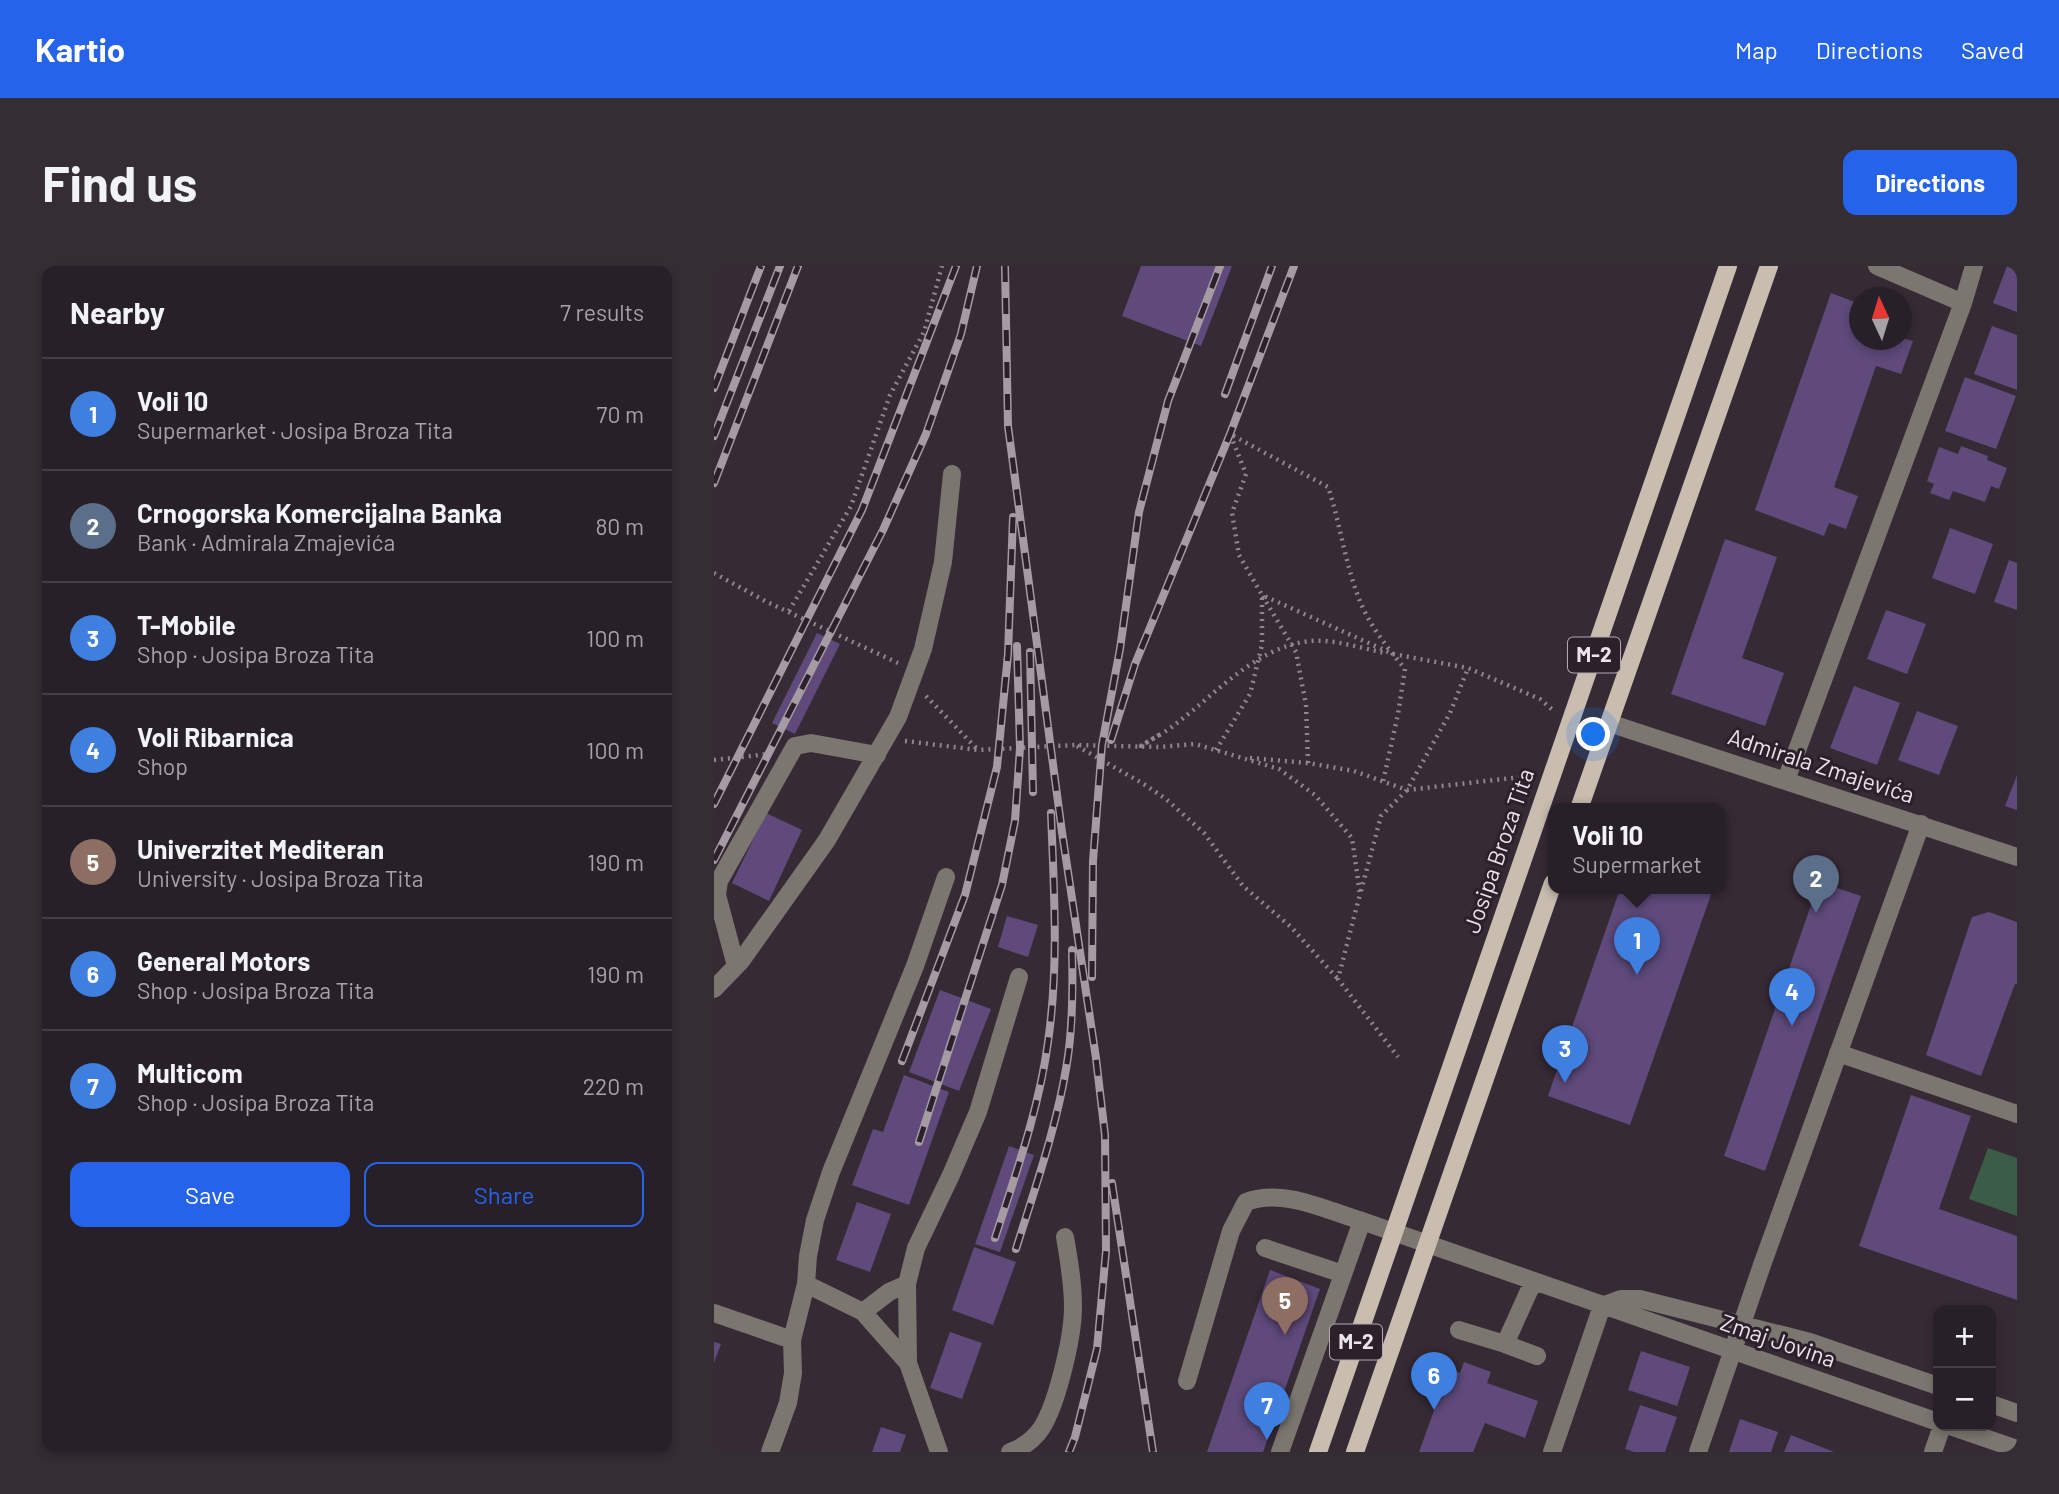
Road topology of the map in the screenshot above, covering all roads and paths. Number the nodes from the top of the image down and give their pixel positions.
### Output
1 (942, 266) edge
2 (1728, 266) edge
3 (1769, 266) edge
4 (1877, 266) edge
5 (1973, 266) edge
6 (1963, 303) junction
7 (952, 474) dead end
8 (714, 573) edge
9 (1262, 595) junction
10 (789, 611) junction
11 (1291, 643) junction
12 (1393, 654) junction
13 (1258, 661) junction
14 (1468, 668) junction
15 (912, 678) junction
16 (1609, 723) junction
17 (1569, 725) junction
18 (1159, 735) dead end
19 (1075, 745) junction
20 (795, 746) junction
21 (1141, 746) junction
22 (880, 749) junction
23 (978, 750) junction
24 (1216, 750) junction
25 (1238, 757) junction
26 (714, 760) edge
27 (1308, 763) junction
28 (1552, 773) junction
29 (1786, 780) junction
30 (1383, 782) junction
31 (1407, 790) junction
32 (1581, 803) edge
33 (1921, 824) junction
34 (2017, 856) edge
35 (946, 877) dead end
36 (1360, 894) junction
37 (1549, 894) edge
38 (736, 966) junction
39 (1019, 977) dead end
40 (1338, 979) junction
41 (714, 989) edge
42 (1838, 1054) junction
43 (1398, 1057) dead end
44 (2017, 1114) edge
45 (1362, 1221) junction
46 (1394, 1233) junction
47 (1065, 1237) dead end
48 (1427, 1245) junction
49 (1265, 1248) dead end
50 (1343, 1275) junction
51 (1533, 1282) junction
52 (806, 1284) junction
53 (907, 1284) junction
54 (1602, 1306) junction
55 (863, 1312) junction
56 (714, 1313) edge
57 (1743, 1324) junction
58 (1459, 1330) dead end
59 (792, 1340) junction
60 (1505, 1344) junction
61 (1734, 1351) junction
62 (1537, 1356) dead end
63 (908, 1363) junction
64 (1186, 1381) dead end
65 (1933, 1384) edge
66 (1996, 1406) edge
67 (2017, 1413) edge
68 (1933, 1420) edge
69 (1940, 1431) edge
70 (1965, 1431) edge
71 (2017, 1449) edge
72 (770, 1452) edge
73 (939, 1452) edge
74 (1010, 1452) edge
75 (1280, 1452) edge
76 (1318, 1452) edge
77 (1354, 1452) edge
78 (1552, 1452) edge
79 (1698, 1452) edge
80 (1933, 1452) edge

1 - 10 path
2 - 17 main road, Josipa Broza Tita / M-2
3 - 16 main road, M-2
4 - 6 street
5 - 6 street
6 - 29 street
7 - 15 street
8 - 10 path
9 - 11 path
9 - 12 path
9 - 12 path
9 - 13 path
10 - 15 path
11 - 12 path
11 - 13 path
11 - 27 path
12 - 14 path
12 - 30 path
13 - 21 path
13 - 24 path
14 - 17 path
14 - 31 path
15 - 22 street
15 - 23 path
16 - 29 street, Admirala Zmajevića
16 - 32 main road, M-2
17 - 28 main road, Josipa Broza Tita / M-2
18 - 21 path
19 - 21 path
19 - 23 path
19 - 40 path
20 - 22 street
20 - 26 path
20 - 38 street
21 - 24 path
22 - 23 path
22 - 38 street
24 - 25 path
25 - 27 path
25 - 36 path
27 - 30 path
28 - 31 path
28 - 46 main road, Josipa Broza Tita / M-2
29 - 33 street, Admirala Zmajevića
30 - 31 path
31 - 36 path
33 - 34 street, Admirala Zmajevića
33 - 42 street
35 - 52 street
36 - 40 path
37 - 48 main road, M-2
38 - 41 street
39 - 53 street
40 - 43 path
42 - 44 street
42 - 57 street
45 - 46 street, Zmaj Jovina
45 - 50 street
45 - 64 street, Zmaj Jovina
46 - 48 street, Zmaj Jovina
46 - 76 main road, Josipa Broza Tita / M-2
47 - 74 street
48 - 51 street, Zmaj Jovina
48 - 77 main road, M-2
49 - 50 street
50 - 75 street
51 - 54 street, Zmaj Jovina
51 - 60 street
52 - 55 street
52 - 59 street
53 - 55 street
53 - 63 street
54 - 57 street, Zmaj Jovina
54 - 61 street, Zmaj Jovina
54 - 78 street
55 - 63 street
56 - 59 street
57 - 61 street
57 - 65 street, Zmaj Jovina
58 - 60 street
59 - 72 street
60 - 62 street
61 - 68 street, Zmaj Jovina
61 - 79 street
63 - 73 street
66 - 67 street
69 - 80 street
70 - 71 street

